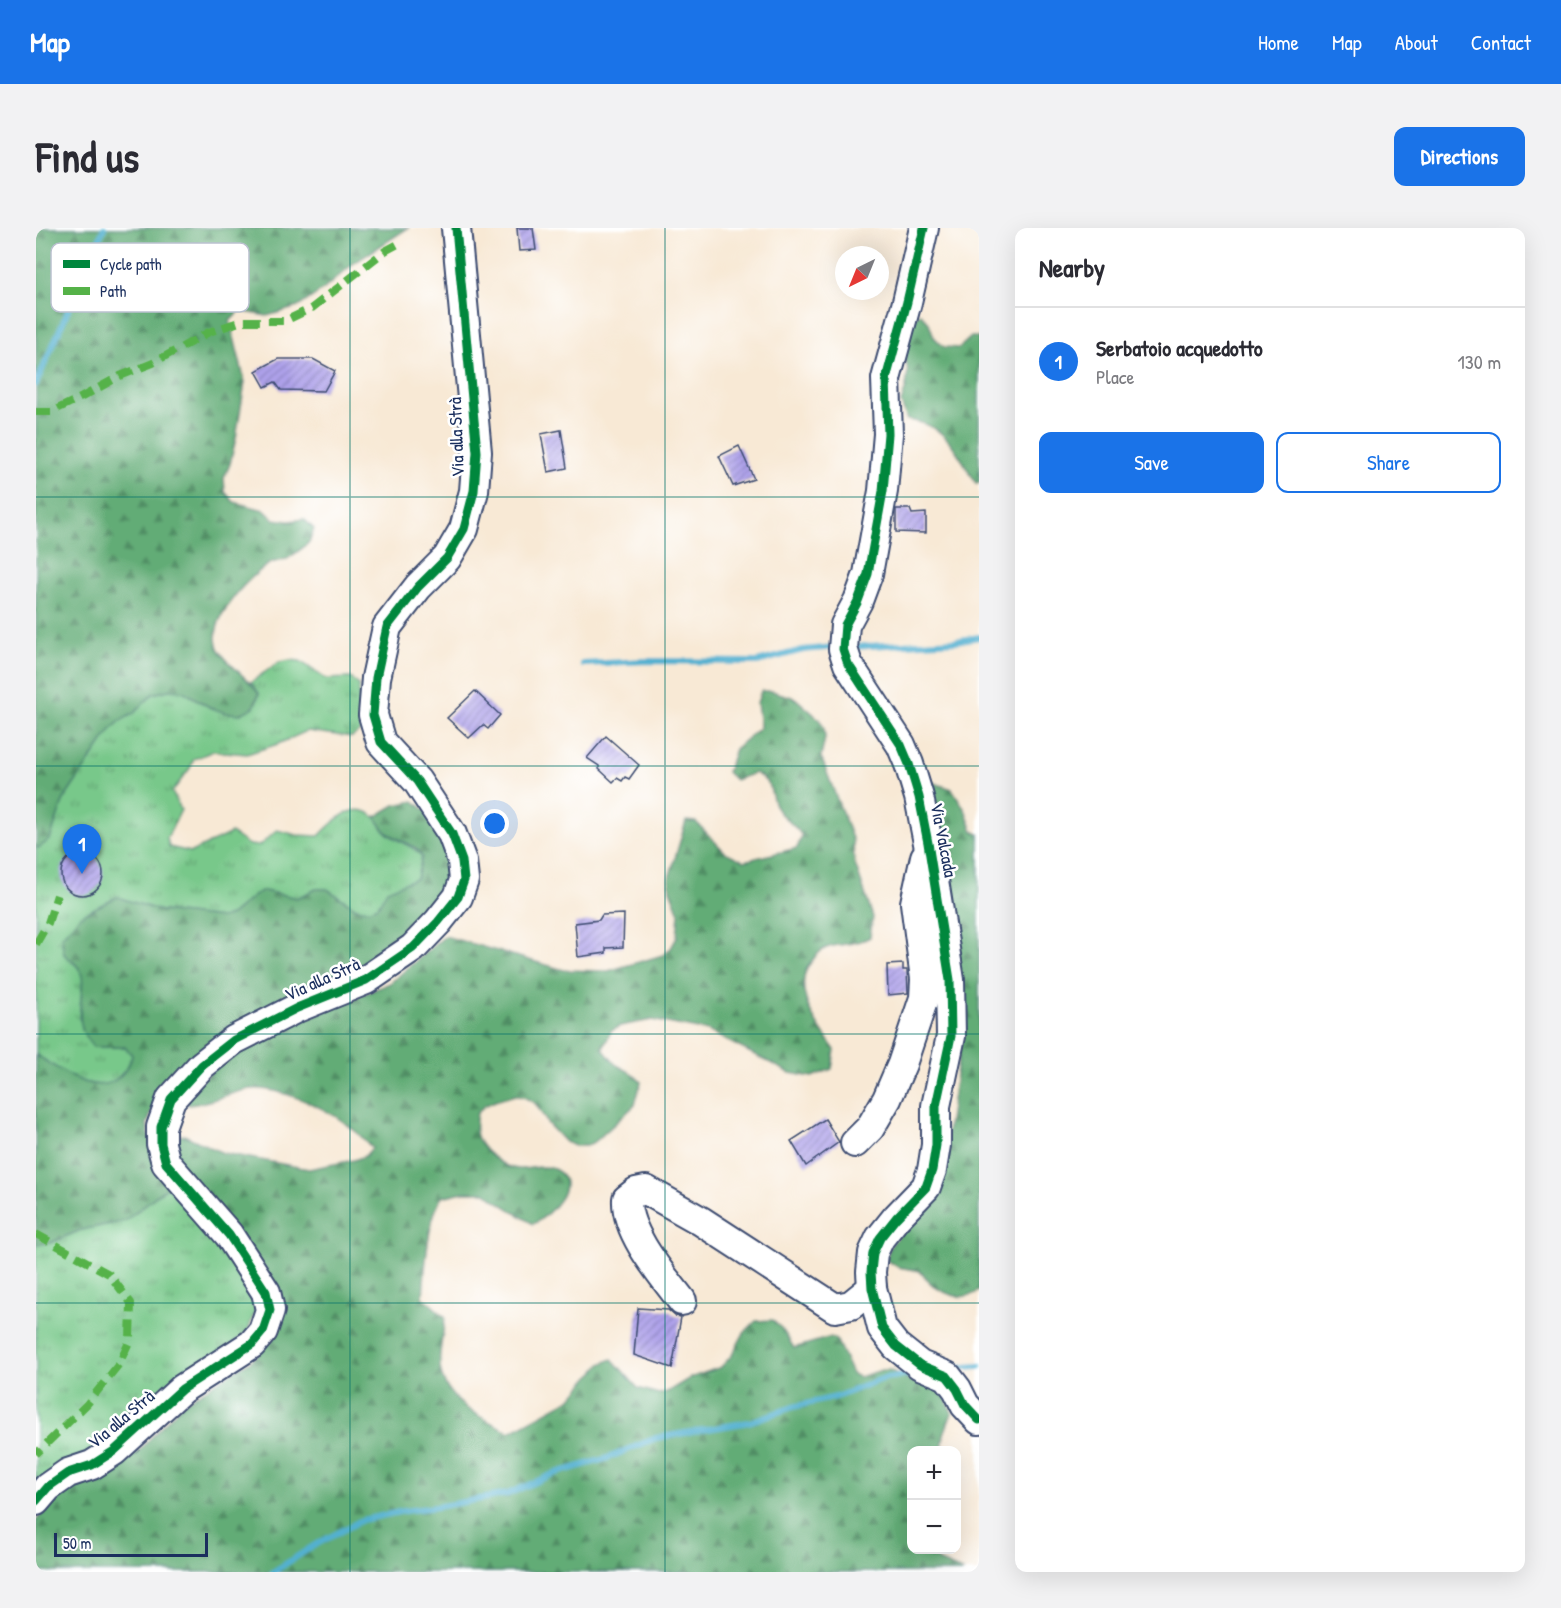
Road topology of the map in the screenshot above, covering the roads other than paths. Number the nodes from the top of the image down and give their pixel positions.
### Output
1 (456, 228) edge
2 (924, 228) edge
3 (928, 843) junction
4 (855, 1143) dead end
5 (872, 1288) junction
6 (682, 1301) dead end
7 (979, 1420) edge
8 (36, 1501) edge

1 - 8 street, Via alla Strà
2 - 3 street, Via Valcada
3 - 4 street
3 - 5 street, Via Valcada
5 - 6 street
5 - 7 street, Via Valcada

